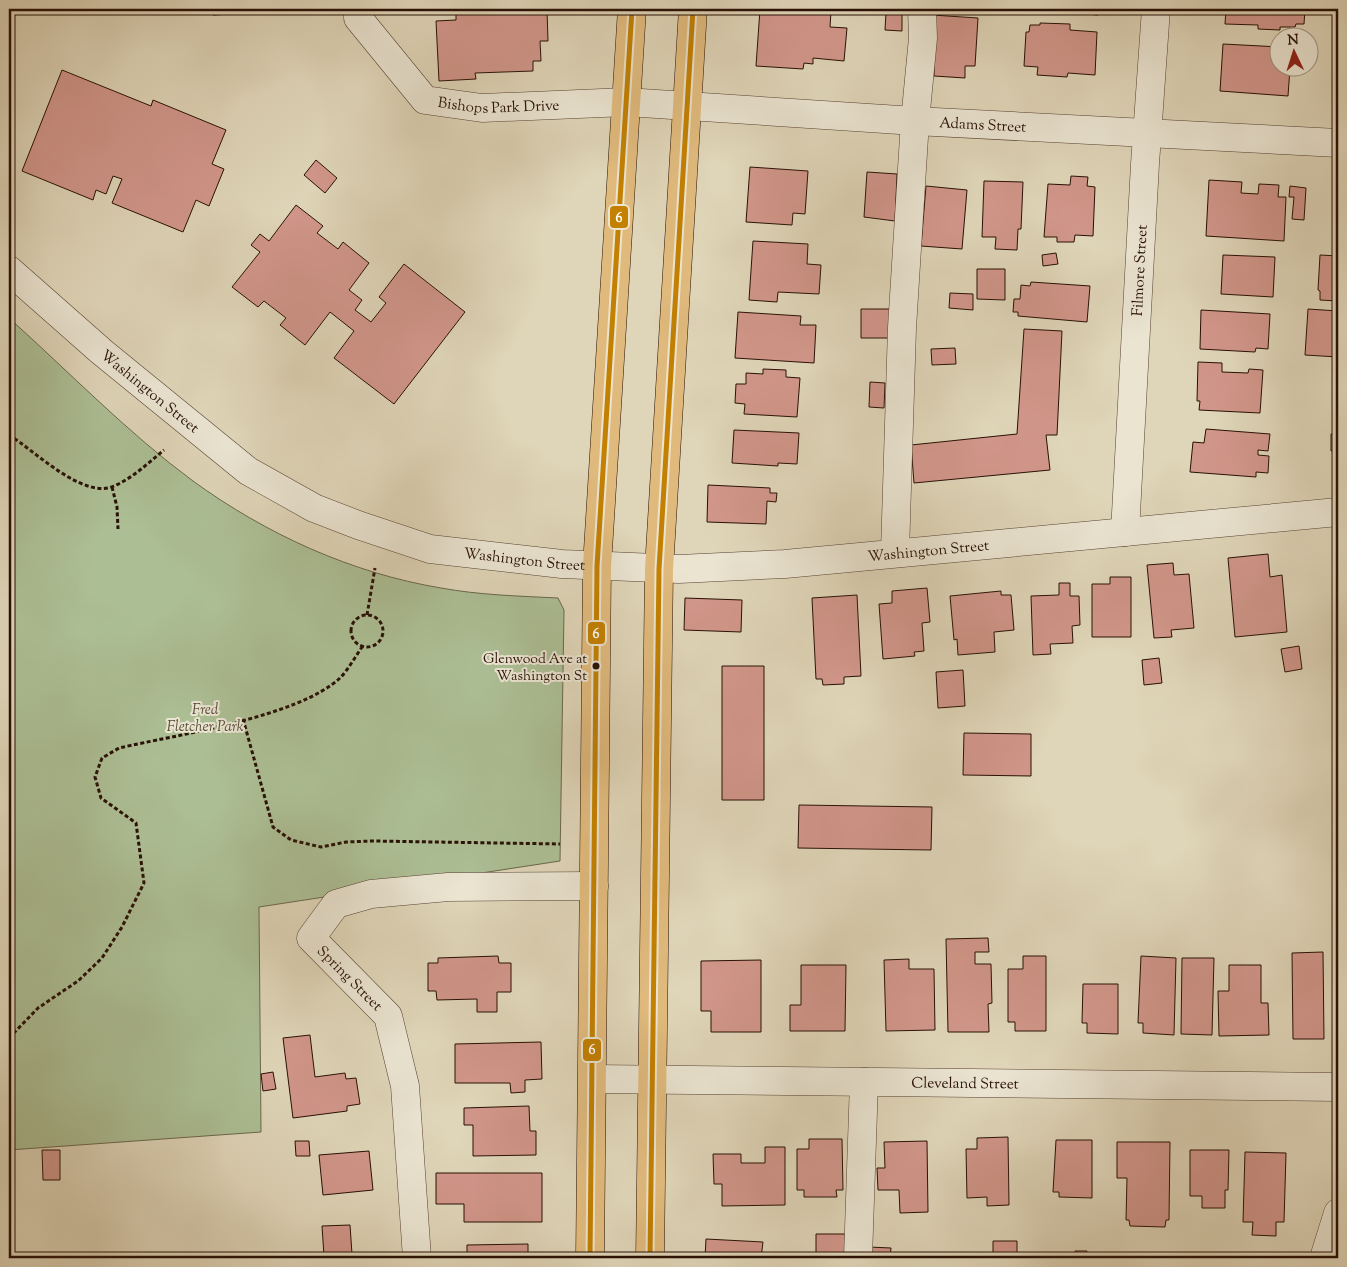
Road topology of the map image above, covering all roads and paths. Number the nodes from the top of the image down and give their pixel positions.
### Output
1 (358, 9) edge
2 (632, 9) edge
3 (693, 9) edge
4 (922, 9) edge
5 (1156, 9) edge
6 (626, 102) junction
7 (686, 108) junction
8 (915, 121) junction
9 (1148, 132) junction
10 (1338, 143) edge
11 (9, 270) edge
12 (9, 435) edge
13 (164, 450) dead end
14 (112, 487) junction
15 (1338, 512) edge
16 (118, 529) dead end
17 (1125, 532) junction
18 (895, 552) junction
19 (597, 566) junction
20 (375, 568) dead end
21 (659, 569) junction
22 (366, 615) junction
23 (362, 647) junction
24 (242, 720) junction
25 (560, 844) dead end
26 (594, 886) junction
27 (9, 1038) edge
28 (593, 1079) junction
29 (653, 1079) junction
30 (864, 1082) junction
31 (1338, 1087) edge
32 (1338, 1213) edge
33 (417, 1258) edge
34 (590, 1258) edge
35 (650, 1258) edge
36 (858, 1258) edge
37 (1324, 1258) edge

1 - 6 street, Bishops Park Drive
2 - 6 main road
3 - 7 main road
4 - 8 street
5 - 9 street, Filmore Street
6 - 7 street, Adams Street
6 - 19 main road
7 - 8 street, Adams Street
7 - 21 main road
8 - 9 street, Adams Street
8 - 18 street
9 - 10 street, Adams Street
9 - 17 street, Filmore Street
11 - 19 street, Washington Street
12 - 14 path
13 - 14 path
14 - 16 path
15 - 17 street, Washington Street
17 - 18 street, Washington Street
18 - 21 street, Washington Street
19 - 21 street, Washington Street
19 - 26 main road
20 - 22 path
21 - 29 main road
22 - 23 path
22 - 23 path
23 - 24 path
24 - 25 path
24 - 27 path
26 - 28 main road
26 - 33 street, Spring Street
28 - 29 street, Cleveland Street
28 - 34 main road
29 - 30 street, Cleveland Street
29 - 35 main road
30 - 31 street, Cleveland Street
30 - 36 street
32 - 37 street

